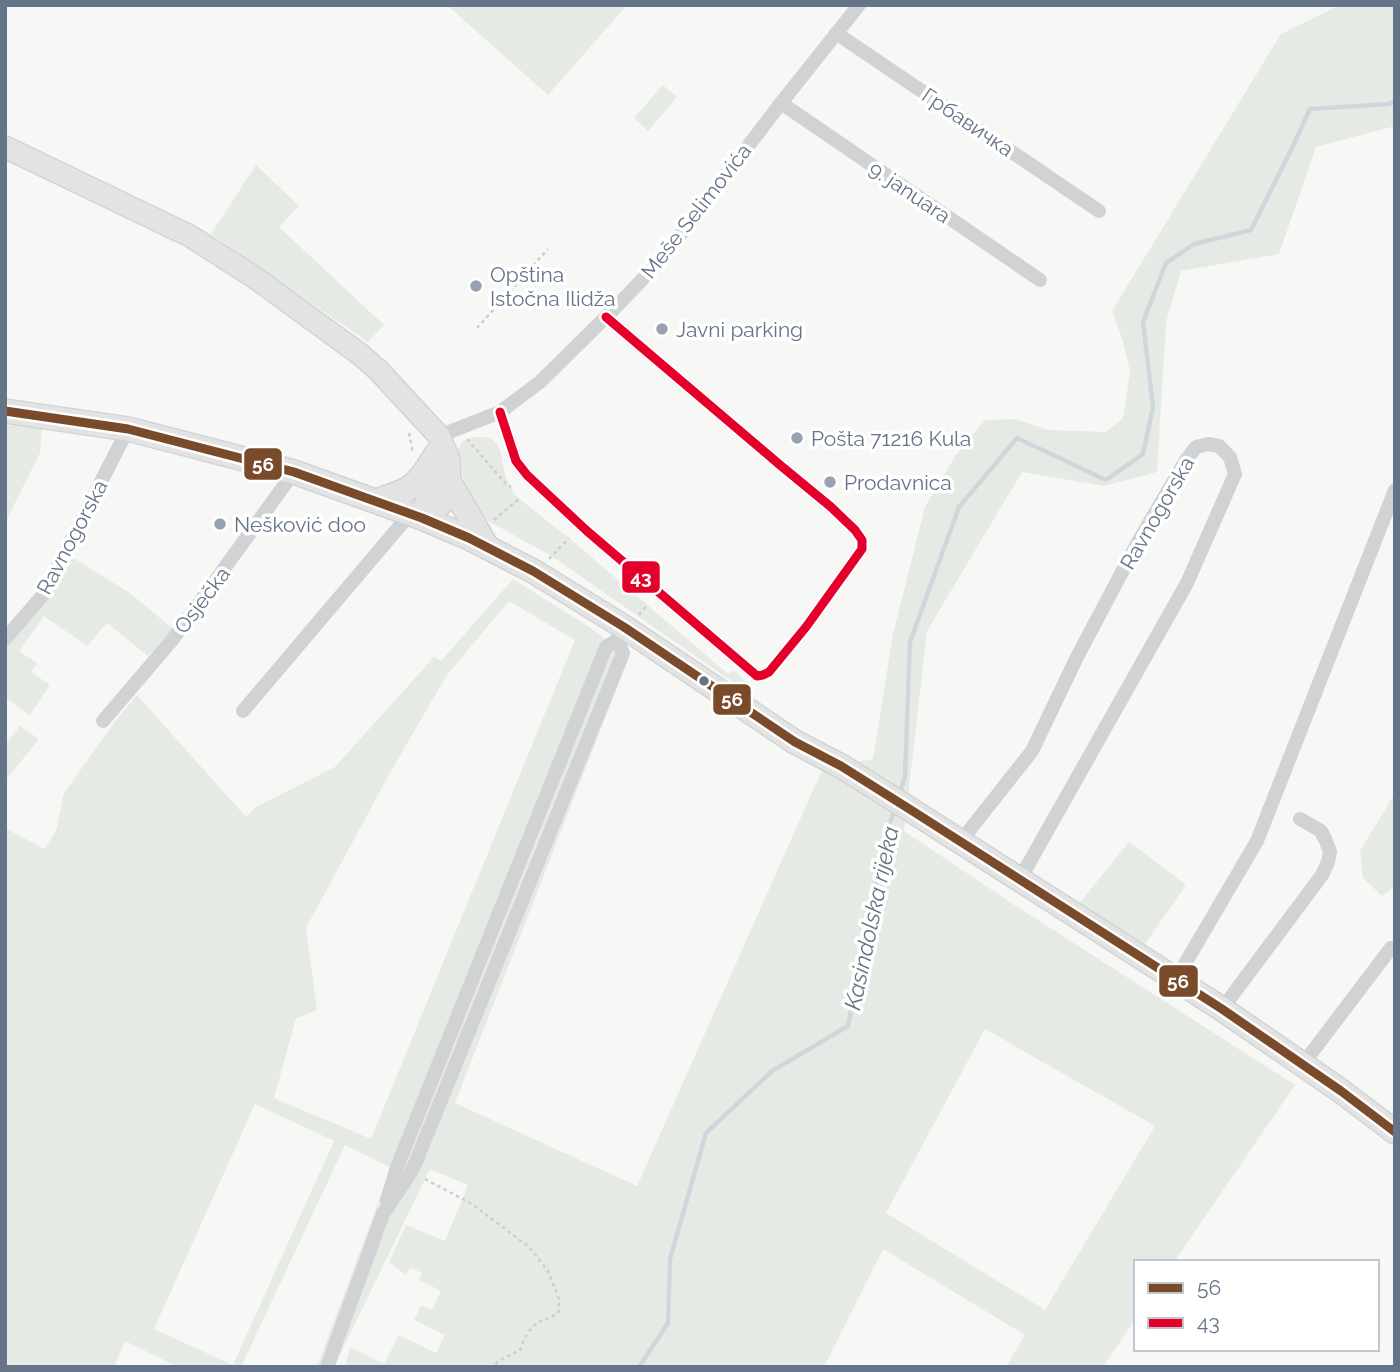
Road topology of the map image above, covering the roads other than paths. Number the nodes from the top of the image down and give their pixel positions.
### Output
1 (859, 5) edge
2 (836, 33) junction
3 (780, 103) junction
4 (5, 147) edge
5 (1100, 211) dead end
6 (1040, 281) dead end
7 (606, 317) junction
8 (5, 411) edge
9 (500, 412) junction
10 (128, 429) junction
11 (430, 451) junction
12 (294, 472) junction
13 (450, 483) junction
14 (1395, 490) edge
15 (376, 501) junction
16 (416, 516) junction
17 (487, 537) junction
18 (625, 630) junction
19 (5, 639) edge
20 (243, 711) dead end
21 (103, 721) dead end
22 (1300, 819) dead end
23 (961, 841) junction
24 (1020, 880) junction
25 (1391, 948) dead end
26 (1176, 979) junction
27 (1222, 1009) junction
28 (1303, 1064) junction
29 (1395, 1132) edge
30 (327, 1367) edge

1 - 2 street, Meše Selimovića
2 - 3 street, Meše Selimovića
2 - 5 street, Грбавичка
3 - 6 street, 9. januara
3 - 7 street, Meše Selimovića
4 - 11 main road
7 - 9 street, Meše Selimovića
7 - 9 street
8 - 10 main road
9 - 11 street, Meše Selimovića
10 - 12 main road
10 - 19 street, Ravnogorska
11 - 13 main road
11 - 15 main road
11 - 16 main road
12 - 15 main road
12 - 21 street, Osječka
13 - 16 main road
13 - 17 main road
14 - 26 street
15 - 16 main road
16 - 17 main road
16 - 20 street
17 - 18 main road
18 - 23 main road
18 - 30 street
22 - 27 street
23 - 24 main road
23 - 24 street, Ravnogorska
24 - 26 main road
25 - 28 street
26 - 27 main road
27 - 28 main road
28 - 29 main road

